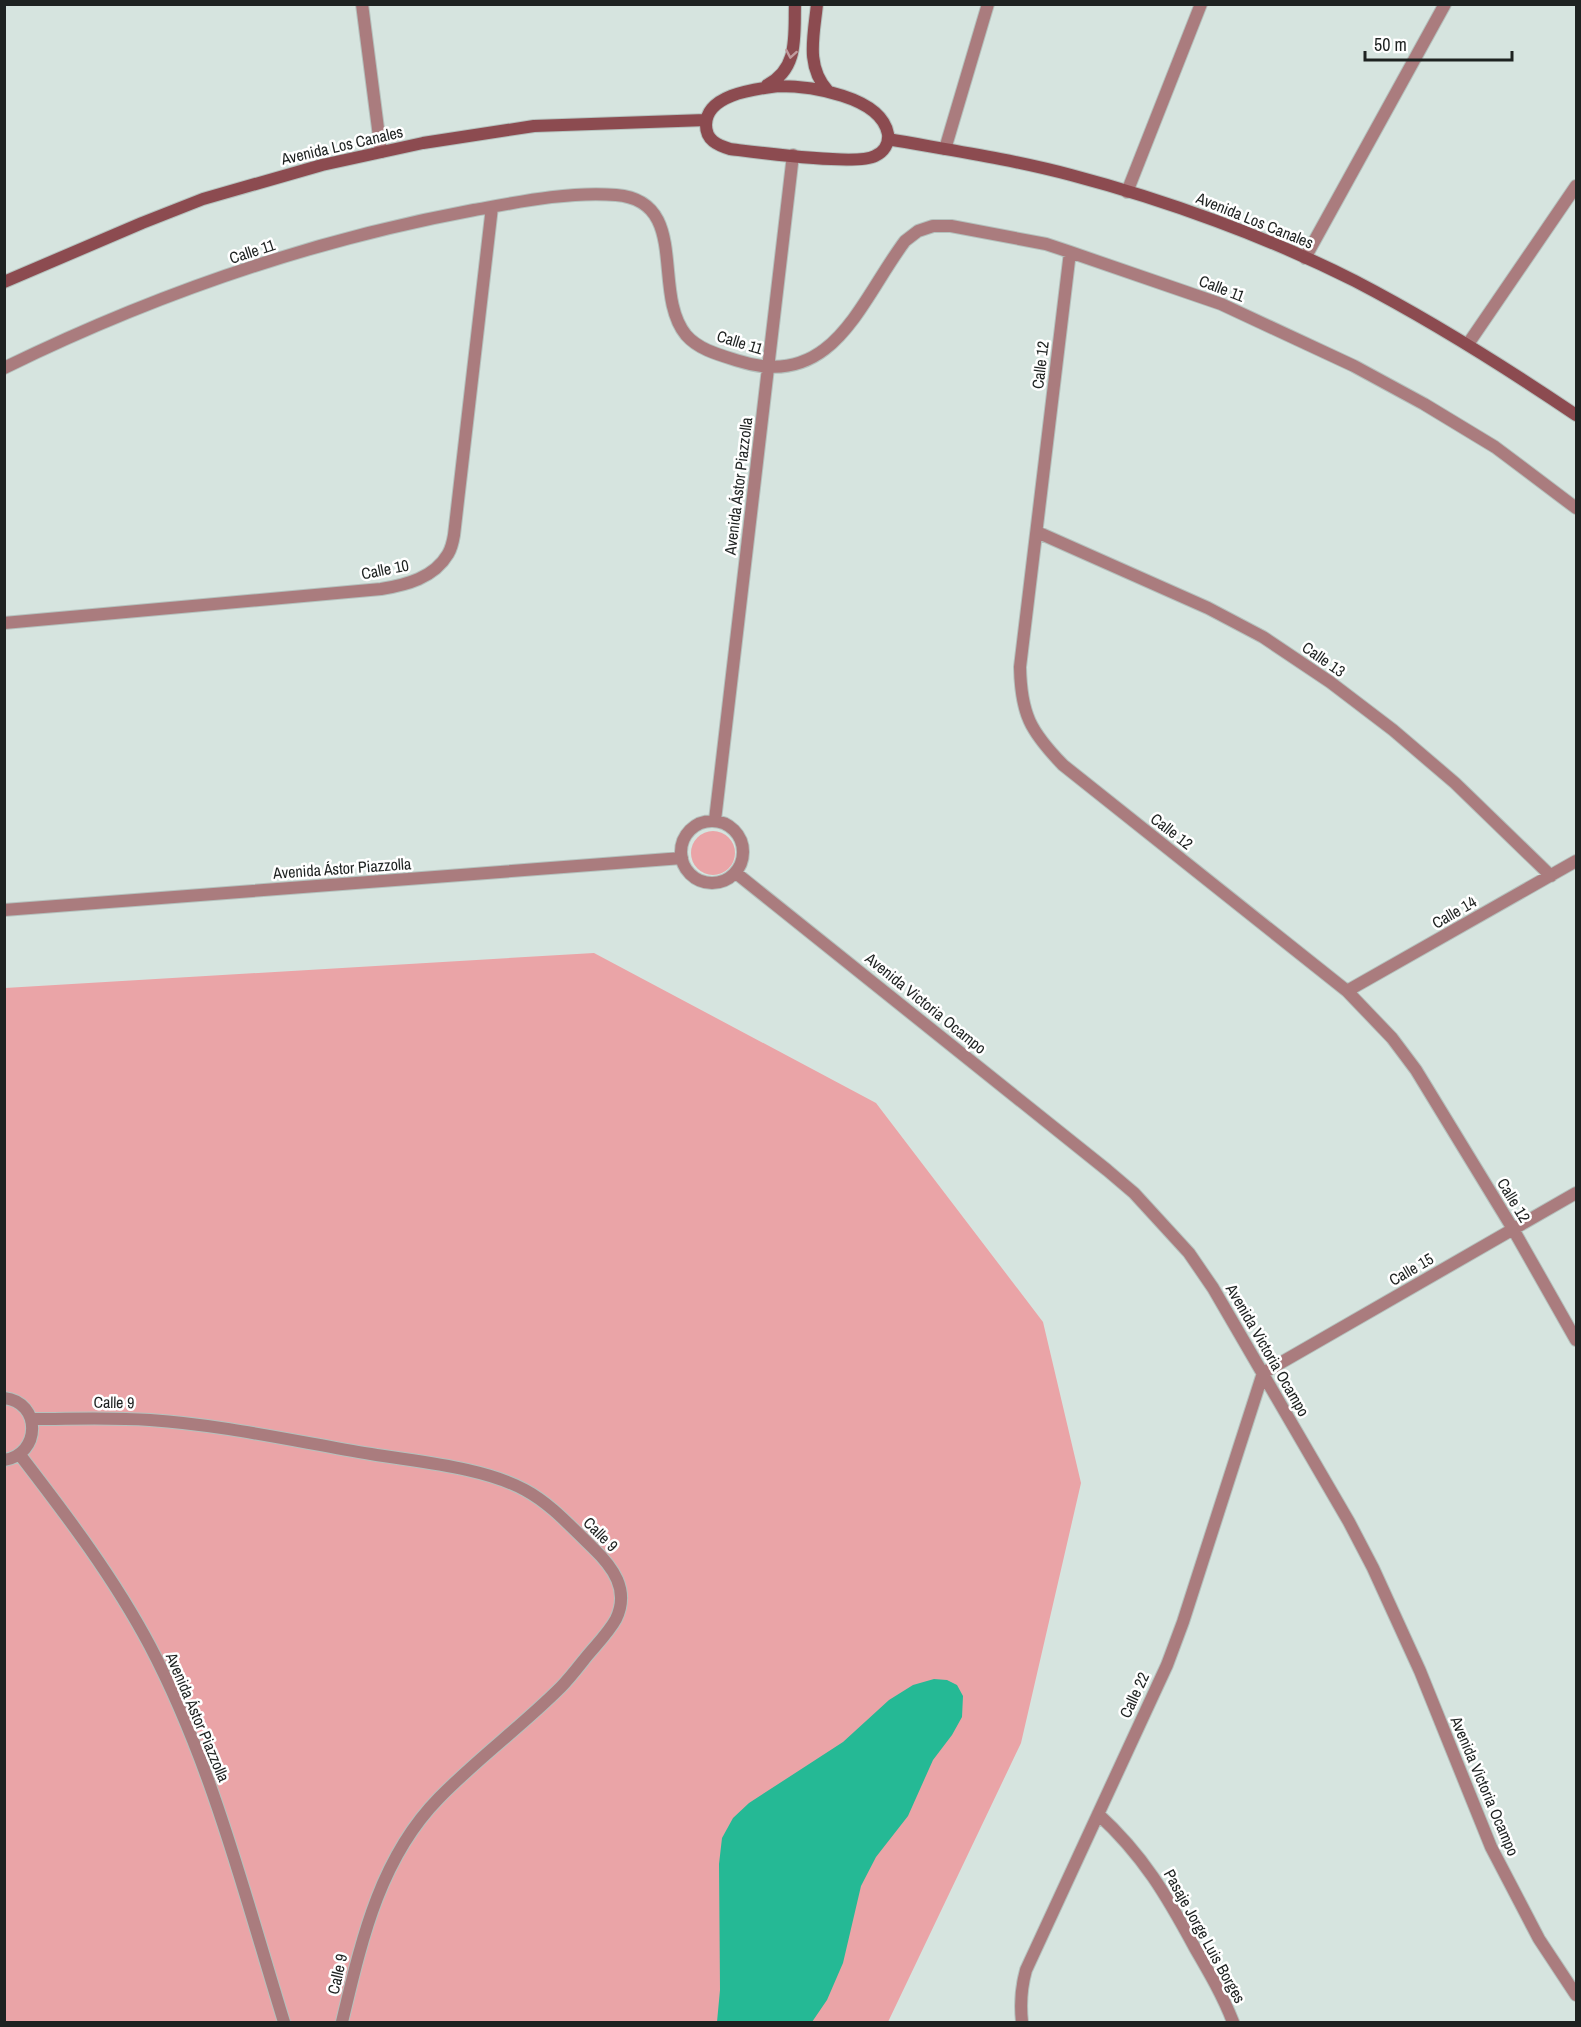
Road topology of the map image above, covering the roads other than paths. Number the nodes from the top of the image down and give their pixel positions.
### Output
1 (362, 4) edge
2 (795, 4) edge
3 (817, 4) edge
4 (988, 4) edge
5 (1201, 4) edge
6 (1445, 4) edge
7 (759, 88) junction
8 (828, 91) junction
9 (706, 120) junction
10 (888, 139) junction
11 (945, 149) junction
12 (381, 152) junction
13 (793, 155) junction
14 (1576, 186) edge
15 (1127, 192) junction
16 (492, 207) junction
17 (1070, 252) junction
18 (1305, 258) junction
19 (4, 282) edge
20 (1468, 344) junction
21 (4, 368) edge
22 (768, 368) junction
23 (1576, 415) edge
24 (1576, 508) edge
25 (1037, 532) junction
26 (4, 623) edge
27 (716, 820) junction
28 (682, 858) junction
29 (1576, 861) edge
30 (736, 873) junction
31 (1551, 876) junction
32 (4, 910) edge
33 (1347, 991) junction
34 (1576, 1193) edge
35 (1513, 1229) junction
36 (1576, 1340) edge
37 (1263, 1373) junction
38 (4, 1398) edge
39 (32, 1419) junction
40 (20, 1455) junction
41 (4, 1460) edge
42 (1098, 1814) junction
43 (1576, 1995) edge
44 (284, 2022) edge
45 (342, 2022) edge
46 (1022, 2022) edge
47 (1233, 2022) edge

1 - 12 street
2 -> 7 main road
3 - 8 main road
4 - 11 street
5 - 15 street
6 - 18 street
7 - 8 main road
7 - 9 main road
8 - 10 main road
9 - 12 main road, Avenida Los Canales
9 - 13 main road
10 - 11 main road, Avenida Los Canales
10 - 13 main road
11 - 15 main road, Avenida Los Canales
12 - 19 main road, Avenida Los Canales
13 - 22 street, Avenida Ástor Piazzolla
14 - 20 street
15 - 18 main road, Avenida Los Canales
16 - 21 street, Calle 11
16 - 22 street, Calle 11
16 - 26 street, Calle 10
17 - 22 street, Calle 11
17 - 24 street, Calle 11
17 - 25 street, Calle 12
18 - 20 main road, Avenida Los Canales
20 - 23 main road, Avenida Los Canales
22 - 27 street, Avenida Ástor Piazzolla
25 - 31 street, Calle 13
25 - 33 street, Calle 12
27 - 28 street
27 - 30 street
28 - 30 street
28 - 32 street, Avenida Ástor Piazzolla
29 - 31 street, Calle 14
30 - 37 street, Avenida Victoria Ocampo
31 - 33 street, Calle 14
33 - 35 street, Calle 12
34 - 35 street, Calle 15
35 - 36 street, Calle 12
35 - 37 street, Calle 15
37 - 42 street, Calle 22
37 - 43 street, Avenida Victoria Ocampo
38 - 39 street
39 - 40 street
39 - 45 street, Calle 9
40 - 41 street
40 - 44 street, Avenida Ástor Piazzolla
42 - 46 street, Calle 22
42 - 47 street, Pasaje Jorge Luis Borges

